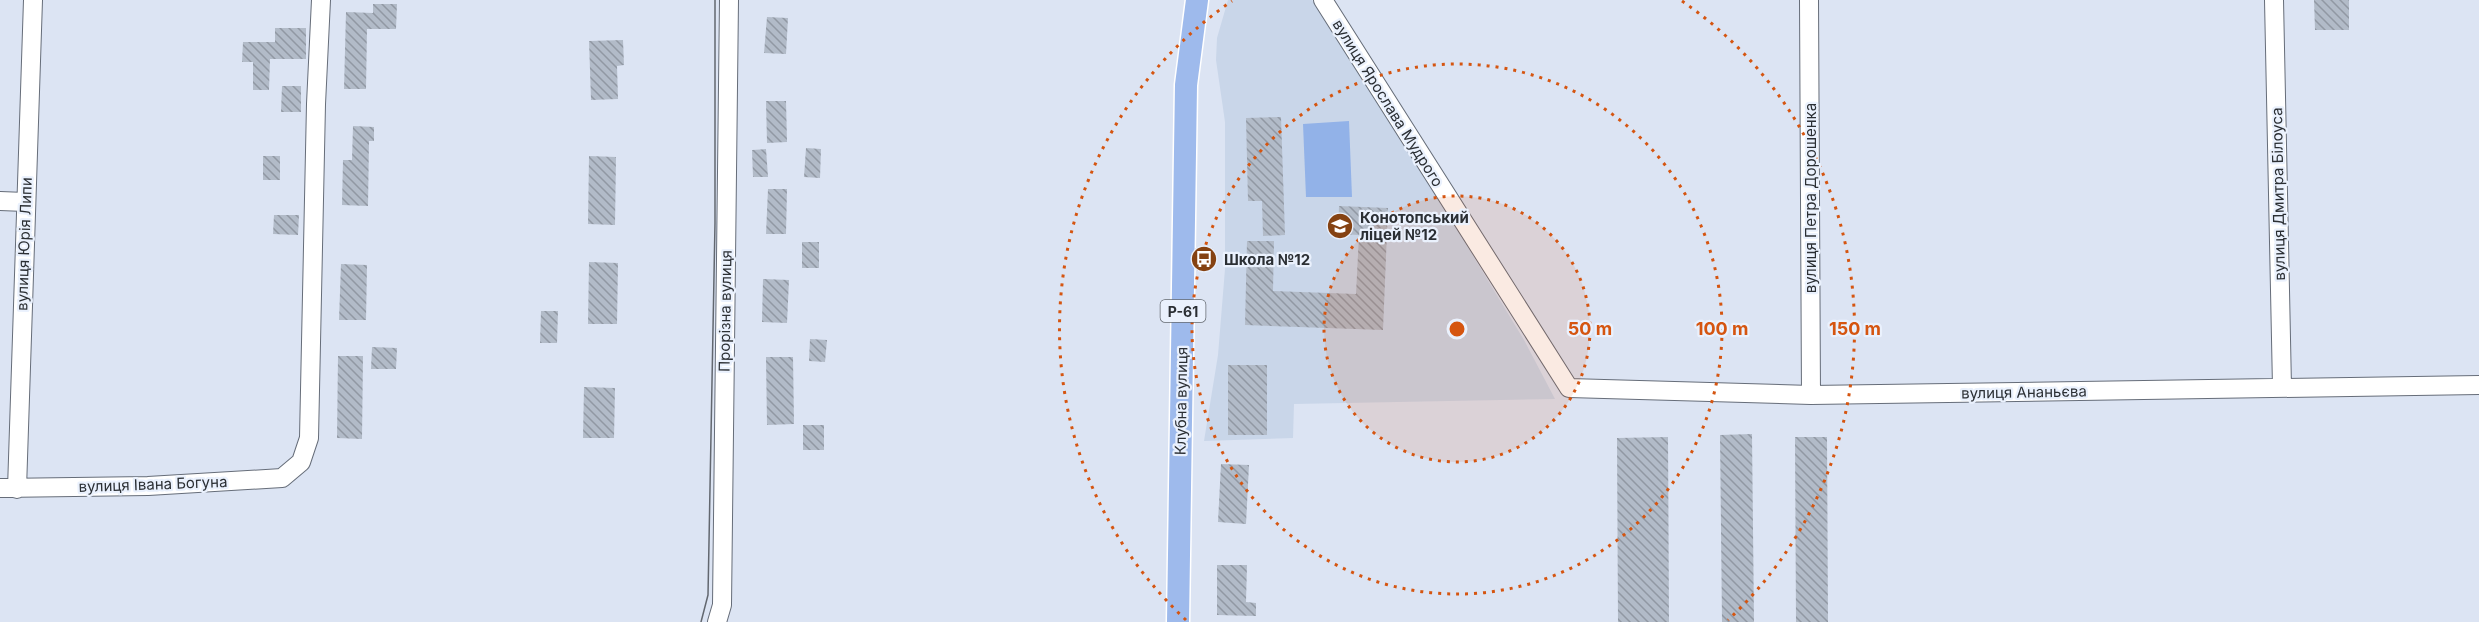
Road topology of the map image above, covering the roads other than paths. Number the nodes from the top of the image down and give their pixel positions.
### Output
1 (33, 0) edge
2 (321, 0) edge
3 (729, 0) edge
4 (1197, 0) edge
5 (1323, 0) edge
6 (1809, 0) edge
7 (2274, 0) edge
8 (0, 201) edge
9 (25, 202) junction
10 (2479, 385) edge
11 (2282, 387) junction
12 (1569, 388) joint
13 (1810, 395) junction
14 (9, 488) edge
15 (717, 622) edge
16 (1178, 622) edge

1 - 9 street, вулиця Юрія Липи
2 - 14 street, вулиця Івана Богуна
3 - 15 street, Прорізна вулиця
4 - 16 main road, Клубна вулиця / Р-61
5 - 12 street, вулиця Ярослава Мудрого
6 - 13 street, вулиця Петра Дорошенка
7 - 11 street, вулиця Дмитра Білоуса
8 - 9 street
9 - 14 street, вулиця Юрія Липи
10 - 11 street, вулиця Ананьєва
11 - 13 street, вулиця Ананьєва
12 - 13 street, вулиця Ананьєва

